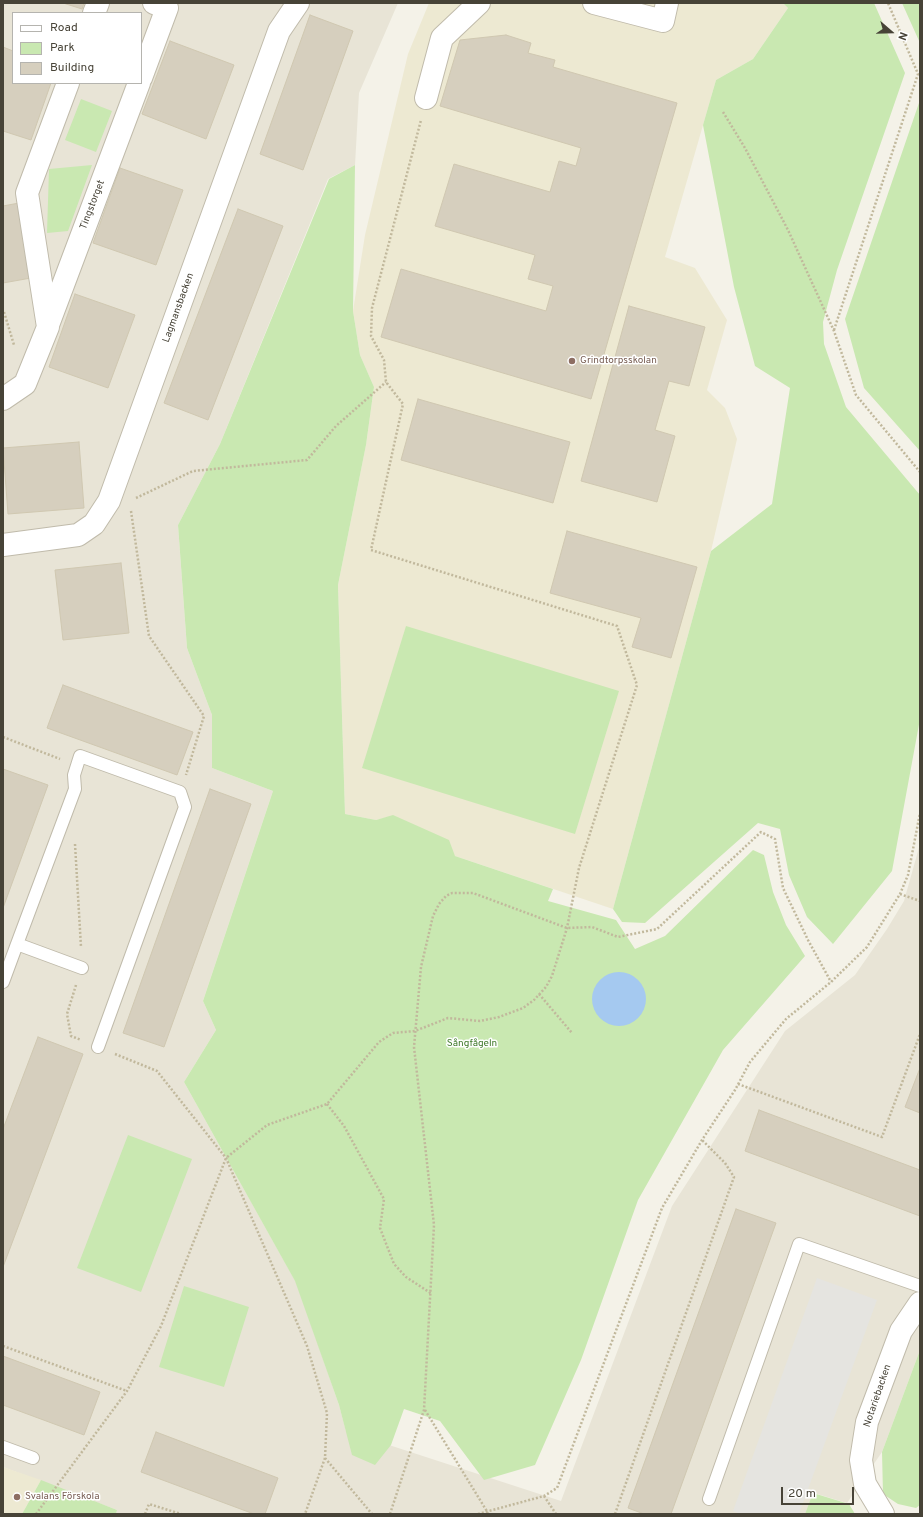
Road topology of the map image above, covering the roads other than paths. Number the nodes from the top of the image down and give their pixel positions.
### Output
1 (154, 3) edge
2 (298, 3) edge
3 (479, 3) edge
4 (594, 3) edge
5 (667, 3) edge
6 (142, 75) edge
7 (68, 84) edge
8 (139, 84) edge
9 (426, 98) road end
10 (48, 327) junction
11 (3, 399) edge
12 (3, 545) edge
13 (17, 944) junction
14 (82, 968) road end
15 (3, 982) edge
16 (98, 1047) road end
17 (920, 1286) edge
18 (920, 1303) edge
19 (3, 1446) edge
20 (33, 1458) dead end
21 (709, 1498) dead end
22 (883, 1514) edge

1 - 6 street
2 - 12 street, Lagmansbacken
3 - 9 street
4 - 5 street
7 - 10 street
8 - 10 street, Tingstorget
10 - 11 street, Tingstorget
13 - 14 lane
13 - 15 lane
13 - 16 lane
17 - 21 lane
18 - 22 street, Notariebacken
19 - 20 lane

